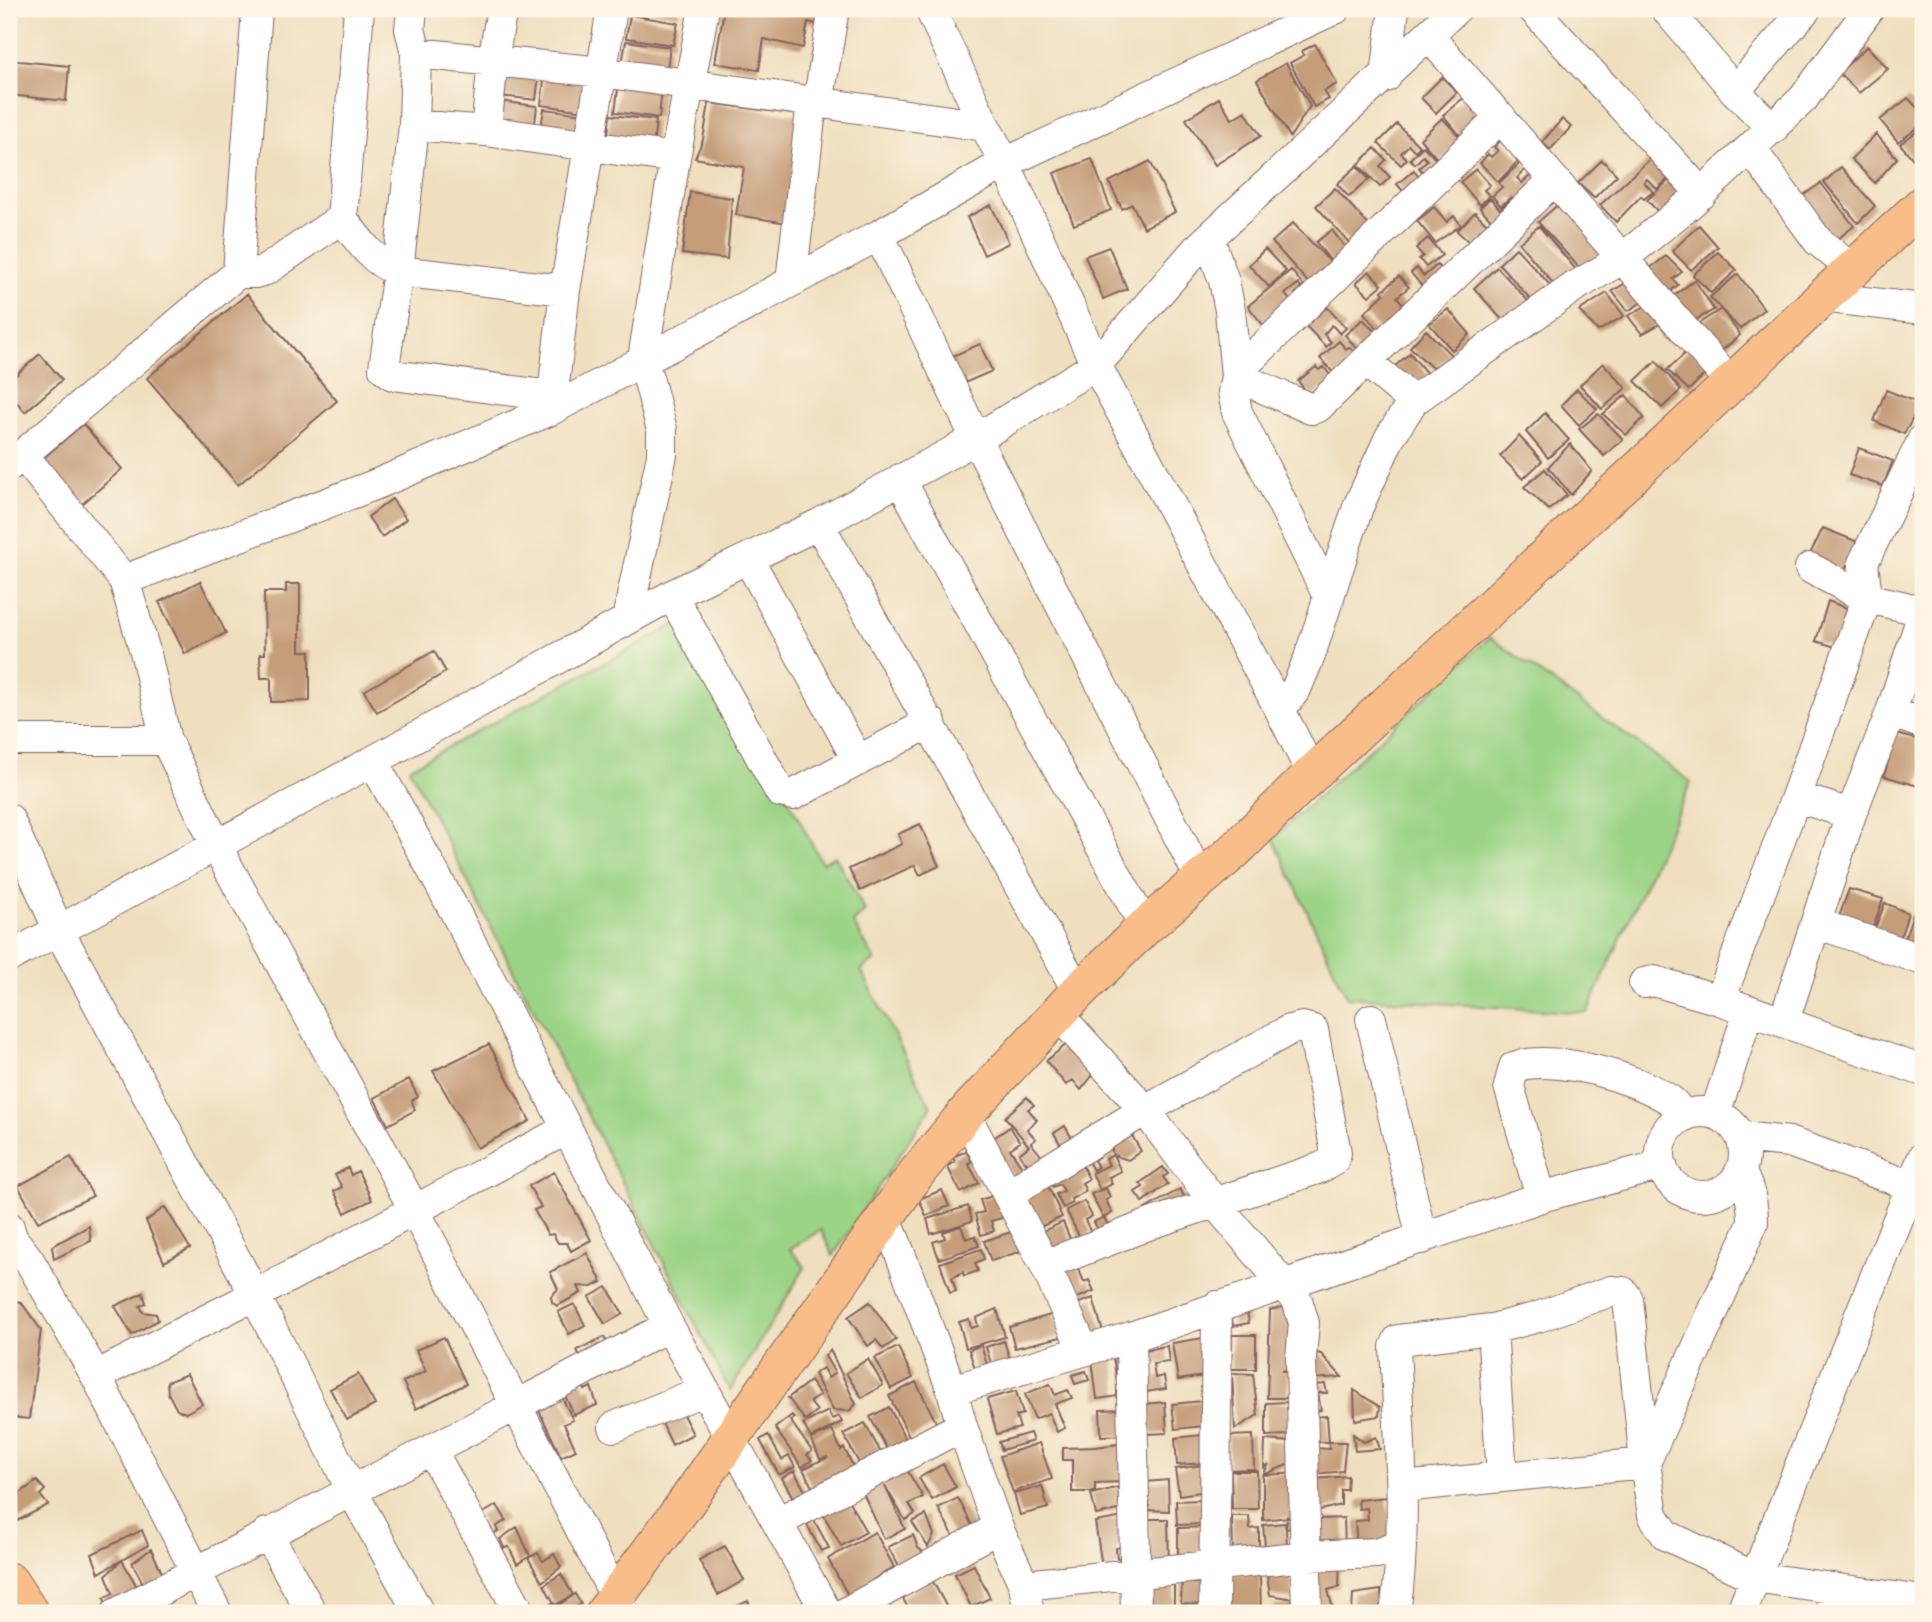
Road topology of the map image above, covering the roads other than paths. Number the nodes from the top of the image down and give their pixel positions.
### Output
1 (257, 9) edge
2 (359, 9) edge
3 (412, 9) edge
4 (502, 9) edge
5 (612, 9) edge
6 (704, 9) edge
7 (834, 9) edge
8 (930, 9) edge
9 (1335, 9) edge
10 (1394, 9) edge
11 (1456, 9) edge
12 (1533, 9) edge
13 (1666, 9) edge
14 (1806, 9) edge
15 (1870, 9) edge
16 (1429, 36) junction
17 (416, 53) junction
18 (493, 60) junction
19 (602, 72) junction
20 (1385, 77) junction
21 (690, 83) junction
22 (1735, 91) junction
23 (815, 103) junction
24 (1501, 117) junction
25 (414, 125) junction
26 (985, 126) junction
27 (1773, 129) junction
28 (486, 131) junction
29 (590, 146) junction
30 (1751, 149) junction
31 (675, 158) junction
32 (1005, 163) junction
33 (1554, 180) junction
34 (1702, 194) junction
35 (1923, 204) edge
36 (342, 218) junction
37 (879, 234) junction
38 (1209, 238) junction
39 (1622, 259) junction
40 (1852, 270) junction
41 (398, 271) junction
42 (238, 273) junction
43 (791, 281) junction
44 (565, 290) junction
45 (1822, 298) junction
46 (1923, 309) edge
47 (643, 359) junction
48 (1367, 362) junction
49 (1097, 365) junction
50 (1237, 374) junction
51 (1730, 382) junction
52 (1413, 401) junction
53 (551, 403) junction
54 (976, 439) junction
55 (1923, 439) edge
56 (16, 460) edge
57 (900, 479) junction
58 (819, 524) junction
59 (749, 560) junction
60 (1810, 568) dead end
61 (124, 580) junction
62 (672, 595) junction
63 (1329, 598) junction
64 (1867, 598) junction
65 (1923, 612) edge
66 (627, 620) junction
67 (1280, 710) junction
68 (1891, 712) junction
69 (931, 723) junction
70 (1923, 724) edge
71 (9, 740) edge
72 (166, 740) junction
73 (373, 761) junction
74 (858, 761) junction
75 (1311, 774) junction
76 (1796, 797) junction
77 (1851, 814) junction
78 (9, 819) edge
79 (216, 845) junction
80 (1202, 880) junction
81 (1816, 923) junction
82 (1145, 928) junction
83 (59, 931) junction
84 (9, 957) edge
85 (1923, 960) edge
86 (1644, 983) dead end
87 (1720, 1000) junction
88 (1067, 1003) junction
89 (1749, 1010) junction
90 (1371, 1019) dead end
91 (1784, 1021) junction
92 (1923, 1071) edge
93 (1145, 1110) junction
94 (965, 1114) junction
95 (1715, 1114) junction
96 (1685, 1116) junction
97 (567, 1129) junction
98 (1741, 1136) junction
99 (1923, 1157) edge
100 (1662, 1165) junction
101 (1741, 1173) junction
102 (1912, 1186) junction
103 (1008, 1194) junction
104 (1541, 1197) junction
105 (1214, 1202) junction
106 (414, 1209) junction
107 (886, 1217) junction
108 (9, 1227) edge
109 (1910, 1227) edge
110 (1422, 1239) junction
111 (1045, 1265) junction
112 (19, 1266) edge
113 (1284, 1283) junction
114 (256, 1295) junction
115 (1217, 1306) junction
116 (669, 1326) junction
117 (1492, 1329) junction
118 (1130, 1337) junction
119 (1084, 1351) junction
120 (96, 1376) junction
121 (705, 1390) junction
122 (952, 1390) junction
123 (515, 1405) junction
124 (962, 1426) junction
125 (614, 1427) dead end
126 (730, 1436) junction
127 (432, 1451) junction
128 (1645, 1462) junction
129 (1503, 1475) junction
130 (1402, 1487) junction
131 (352, 1492) junction
132 (778, 1522) junction
133 (998, 1528) junction
134 (267, 1534) junction
135 (1401, 1544) junction
136 (1307, 1556) junction
137 (1215, 1565) junction
138 (197, 1572) junction
139 (1136, 1574) junction
140 (1754, 1577) junction
141 (9, 1581) edge
142 (1026, 1599) edge
143 (1833, 1601) edge
144 (1906, 1604) edge
145 (614, 1608) edge
146 (30, 1613) edge
147 (117, 1613) edge
148 (217, 1613) edge
149 (312, 1613) edge
150 (419, 1613) edge
151 (520, 1613) edge
152 (827, 1613) edge
153 (845, 1613) edge
154 (1136, 1613) edge
155 (1214, 1613) edge
156 (1307, 1613) edge
157 (1395, 1613) edge
158 (1741, 1613) edge

1 - 42 street
2 - 36 street
3 - 17 street
4 - 18 street
5 - 19 street
6 - 21 street
7 - 23 street
8 - 26 street
9 - 32 street
10 - 20 street
11 - 16 street
12 - 34 street
13 - 22 street
14 - 22 street
15 - 27 street
16 - 20 street
16 - 24 street
17 - 18 street
17 - 25 street
18 - 19 street
18 - 28 street
19 - 21 street
19 - 29 street
20 - 38 street
21 - 23 street
21 - 31 street
22 - 27 street
23 - 26 street
23 - 43 street
24 - 33 street
24 - 50 street
25 - 28 street
25 - 41 street
26 - 32 street
27 - 30 street
28 - 29 street
29 - 31 street
29 - 44 street
30 - 34 street
30 - 40 street
31 - 47 street
32 - 37 street
32 - 49 street
33 - 39 street
33 - 48 street
34 - 39 street
35 - 40 main road
36 - 41 street
36 - 42 street
37 - 43 street
37 - 54 street
38 - 49 street
38 - 50 street
39 - 51 street
39 - 52 street
40 - 45 main road
41 - 44 street
41 - 53 street
42 - 56 street
43 - 47 street
44 - 53 street
45 - 46 street
45 - 51 main road
47 - 53 street
47 - 66 street
48 - 50 street
48 - 52 street
49 - 54 street
49 - 67 street
50 - 63 street
51 - 75 main road
52 - 63 street
53 - 61 street
54 - 57 street
54 - 80 street
55 - 64 street
56 - 61 street
57 - 58 street
57 - 82 street
58 - 59 street
58 - 69 street
59 - 62 street
59 - 74 street
60 - 64 street
61 - 72 street
62 - 66 street
62 - 74 street
63 - 67 street
64 - 65 street
64 - 76 street
65 - 68 street
66 - 73 street
67 - 75 street
68 - 70 street
68 - 77 street
69 - 74 street
69 - 88 street
71 - 72 street
72 - 79 street
73 - 79 street
73 - 97 street
75 - 80 main road
76 - 77 street
76 - 87 street
77 - 81 street
78 - 83 street
79 - 83 street
79 - 106 street
80 - 82 main road
81 - 85 street
81 - 91 street
82 - 88 main road
83 - 84 street
83 - 114 street
86 - 87 street
87 - 89 street
88 - 93 street
88 - 94 main road
89 - 91 street
89 - 95 street
90 - 110 street
91 - 92 street
93 - 103 street
93 - 105 street
93 - 105 street
94 - 103 street
94 - 107 main road
95 - 96 street
95 - 98 street
96 - 100 street
96 - 104 street
97 - 106 street
97 - 116 street
98 - 101 street
98 - 102 street
99 - 102 street
100 - 101 street
100 - 104 street
101 - 128 street
102 - 109 street
103 - 111 street
104 - 110 street
105 - 111 street
105 - 113 street
106 - 114 street
106 - 123 street
107 - 122 street
107 - 126 main road
108 - 112 street
109 - 140 street
110 - 113 street
111 - 119 street
112 - 120 street
113 - 115 street
113 - 136 street
114 - 120 street
114 - 131 street
115 - 118 street
115 - 137 street
116 - 121 street
116 - 123 street
117 - 128 street
117 - 129 street
117 - 130 street
118 - 119 street
118 - 139 street
119 - 122 street
120 - 138 street
121 - 125 street
121 - 126 street
122 - 124 street
123 - 127 street
123 - 145 street
124 - 132 street
124 - 133 street
126 - 132 street
126 - 145 main road
127 - 131 street
127 - 151 street
128 - 129 street
128 - 140 street
129 - 130 street
130 - 135 street
131 - 134 street
131 - 150 street
132 - 152 street
133 - 142 street
133 - 153 street
134 - 138 street
134 - 149 street
135 - 136 street
135 - 157 street
136 - 137 street
136 - 156 street
137 - 139 street
137 - 155 street
138 - 147 street
138 - 148 street
139 - 142 street
139 - 154 street
140 - 143 street
140 - 158 street
141 - 146 main road
143 - 144 street

